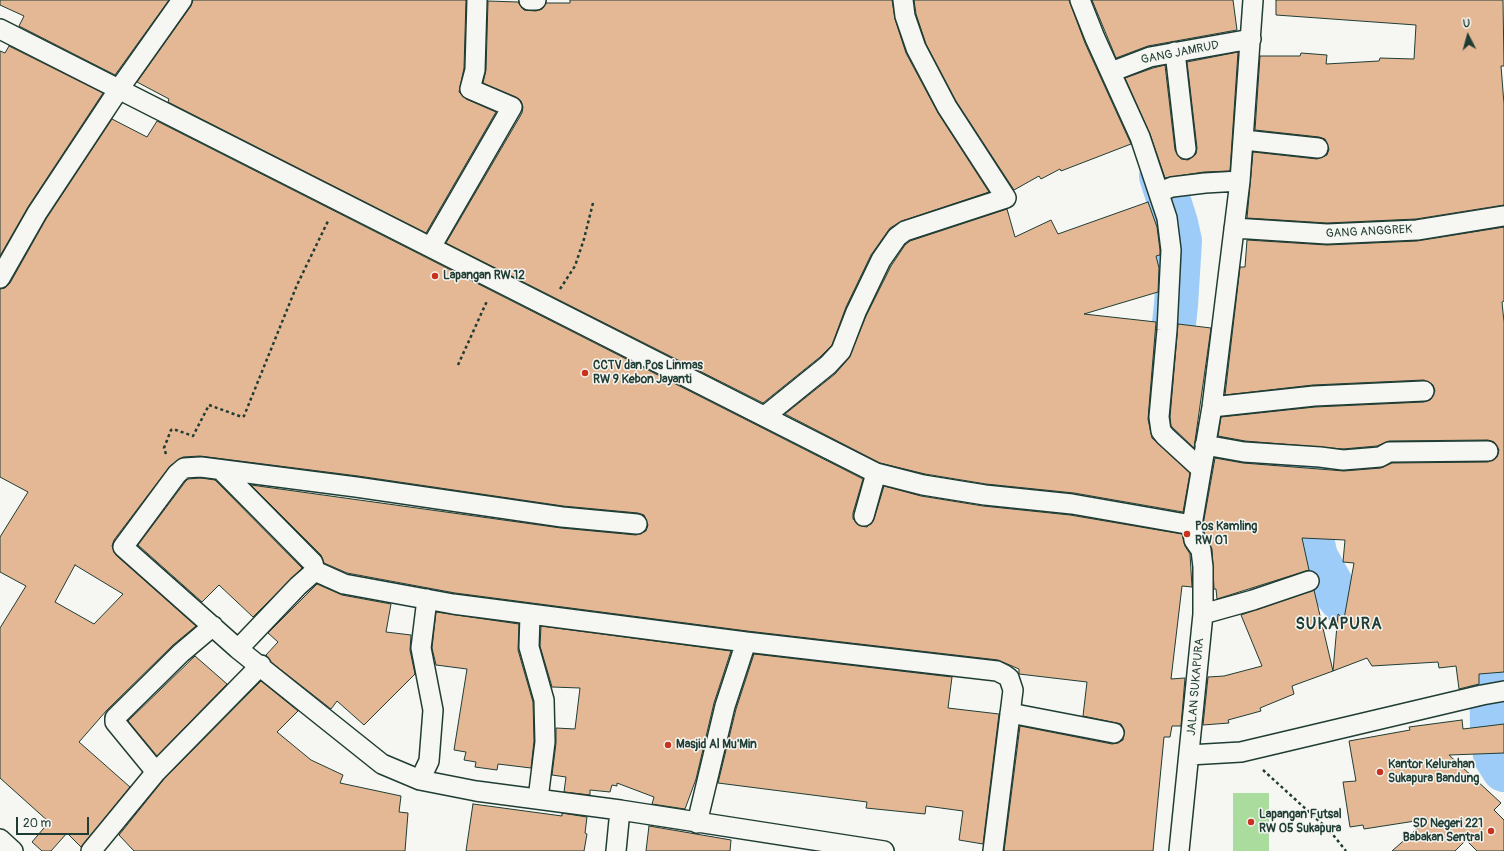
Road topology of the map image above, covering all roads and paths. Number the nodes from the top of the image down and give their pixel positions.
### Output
1 (182, 0) edge
2 (477, 0) edge
3 (529, 0) edge
4 (536, 0) edge
5 (903, 0) edge
6 (1080, 0) edge
7 (1253, 0) edge
8 (0, 29) edge
9 (1251, 39) junction
10 (1175, 52) junction
11 (1114, 71) junction
12 (119, 89) junction
13 (1244, 140) junction
14 (1318, 148) dead end
15 (1186, 149) dead end
16 (1240, 181) junction
17 (1164, 190) junction
18 (338, 200) junction
19 (593, 203) dead end
20 (1504, 216) edge
21 (1234, 228) junction
22 (431, 247) junction
23 (0, 278) edge
24 (496, 280) junction
25 (549, 307) junction
26 (458, 365) dead end
27 (1424, 391) dead end
28 (1212, 407) junction
29 (765, 416) junction
30 (1488, 451) dead end
31 (1203, 456) junction
32 (221, 470) junction
33 (876, 473) junction
34 (177, 474) junction
35 (864, 516) dead end
36 (637, 524) dead end
37 (1192, 525) junction
38 (315, 571) junction
39 (1309, 581) dead end
40 (427, 599) junction
41 (1203, 614) junction
42 (530, 615) junction
43 (213, 626) junction
44 (746, 642) junction
45 (238, 649) junction
46 (261, 665) junction
47 (1504, 691) edge
48 (1010, 713) junction
49 (1114, 733) dead end
50 (1241, 752) junction
51 (1189, 755) junction
52 (156, 772) junction
53 (420, 780) junction
54 (538, 799) junction
55 (620, 810) junction
56 (697, 823) junction
57 (0, 839) edge
58 (13, 851) edge
59 (91, 851) edge
60 (616, 851) edge
61 (884, 851) edge
62 (993, 851) edge
63 (1179, 851) edge
64 (1346, 851) edge

1 - 12 street
2 - 22 street
3 - 4 street
5 - 29 street
6 - 11 street
7 - 9 street
8 - 12 street
9 - 10 street, GANG JAMRUD
9 - 13 street
10 - 11 street, GANG JAMRUD
10 - 15 street
11 - 17 street
12 - 18 street
12 - 23 street
13 - 14 street
13 - 16 street
16 - 17 street
16 - 21 street
17 - 31 street
18 - 22 street
18 - 34 path
19 - 25 path
20 - 21 street, GANG ANGGREK
21 - 28 street
22 - 24 street
24 - 25 street
24 - 26 path
25 - 29 street
27 - 28 street
28 - 31 street
29 - 33 street
30 - 31 street
31 - 37 street
32 - 34 street
32 - 36 street
32 - 38 street
33 - 35 street
33 - 37 street
34 - 43 street
37 - 41 street, JALAN SUKAPURA
38 - 40 street
38 - 45 street
39 - 41 street
40 - 42 street
40 - 53 street
41 - 51 street, JALAN SUKAPURA
42 - 44 street
42 - 54 street
43 - 45 street
43 - 52 street
44 - 48 street
44 - 56 street
45 - 46 street
46 - 52 street
46 - 53 street
47 - 50 street
48 - 49 street
48 - 62 street
50 - 51 street
50 - 64 path
51 - 63 street, JALAN SUKAPURA
52 - 59 street
53 - 54 street
54 - 55 street
55 - 56 street
55 - 60 street
56 - 61 street
57 - 58 street

